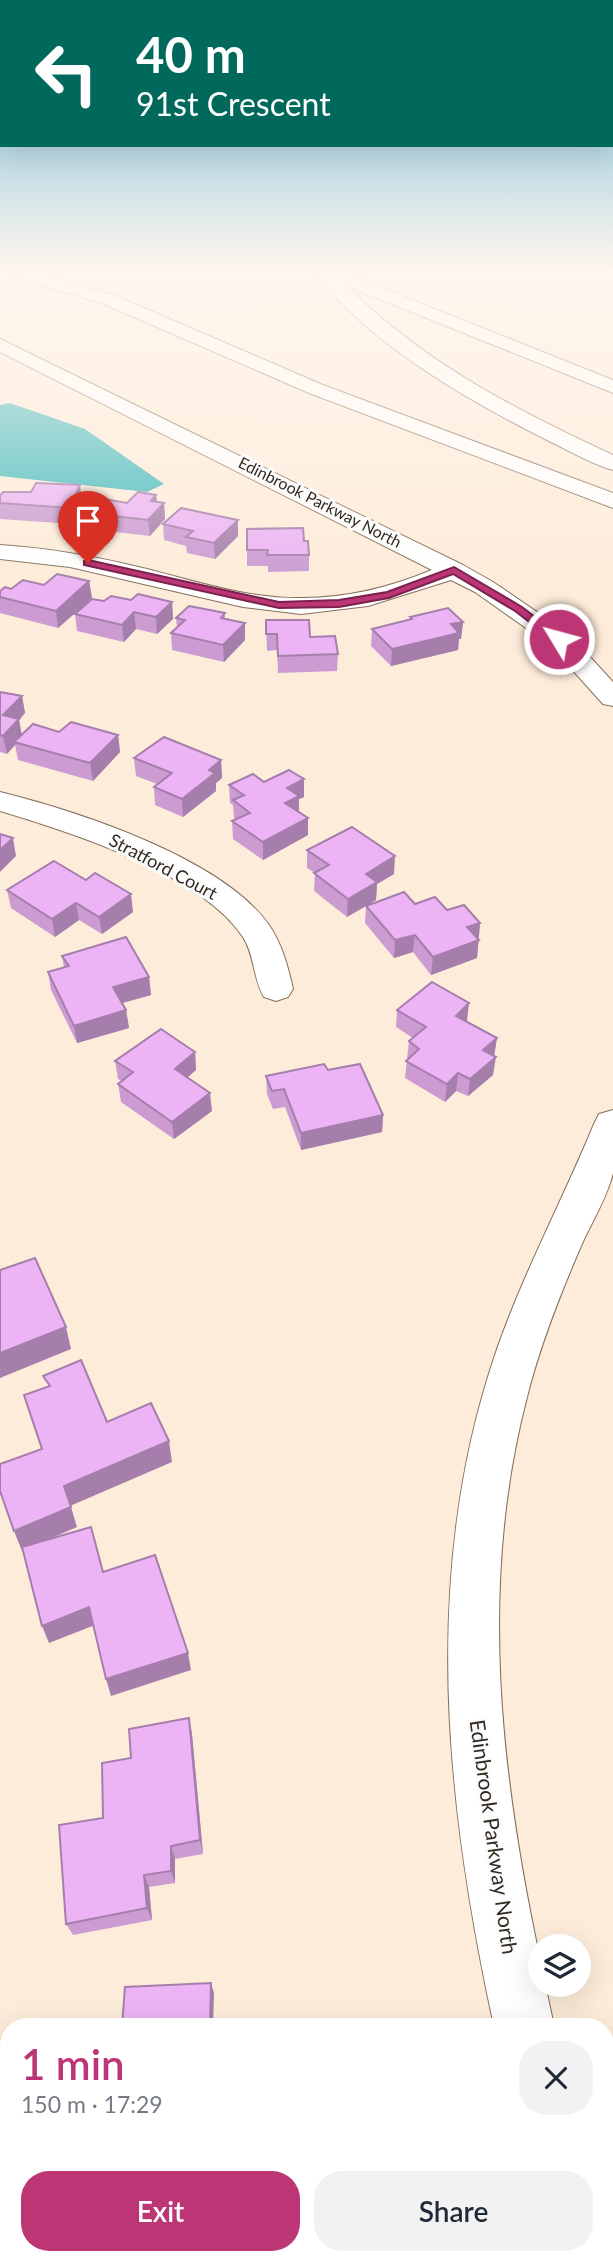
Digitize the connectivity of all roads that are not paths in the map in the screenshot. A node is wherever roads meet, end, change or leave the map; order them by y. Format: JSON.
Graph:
{"nodes":[{"id":1,"x":66,"y":378,"type":"edge"},
{"id":2,"x":289,"y":378,"type":"edge"},
{"id":3,"x":450,"y":378,"type":"edge"},
{"id":4,"x":590,"y":378,"type":"edge"},
{"id":5,"x":613,"y":387,"type":"edge"},
{"id":6,"x":613,"y":463,"type":"edge"},
{"id":7,"x":613,"y":501,"type":"edge"},
{"id":8,"x":0,"y":552,"type":"edge"},
{"id":9,"x":454,"y":570,"type":"junction"},
{"id":10,"x":613,"y":698,"type":"edge"},
{"id":11,"x":0,"y":801,"type":"edge"},
{"id":12,"x":276,"y":989,"type":"dead end"},
{"id":13,"x":613,"y":1124,"type":"edge"},
{"id":14,"x":522,"y":2018,"type":"edge"}],
"edges":[{"from":1,"to":9,"type":"main road","name":"Edinbrook Parkway North"},
{"from":2,"to":7,"type":"main road"},
{"from":3,"to":6,"type":"main road"},
{"from":4,"to":5,"type":"main road"},
{"from":8,"to":9,"type":"main road"},
{"from":9,"to":10,"type":"main road","name":"Edinbrook Parkway North"},
{"from":11,"to":12,"type":"main road","name":"Stratford Court"},
{"from":13,"to":14,"type":"main road","name":"Edinbrook Parkway North"}]}
